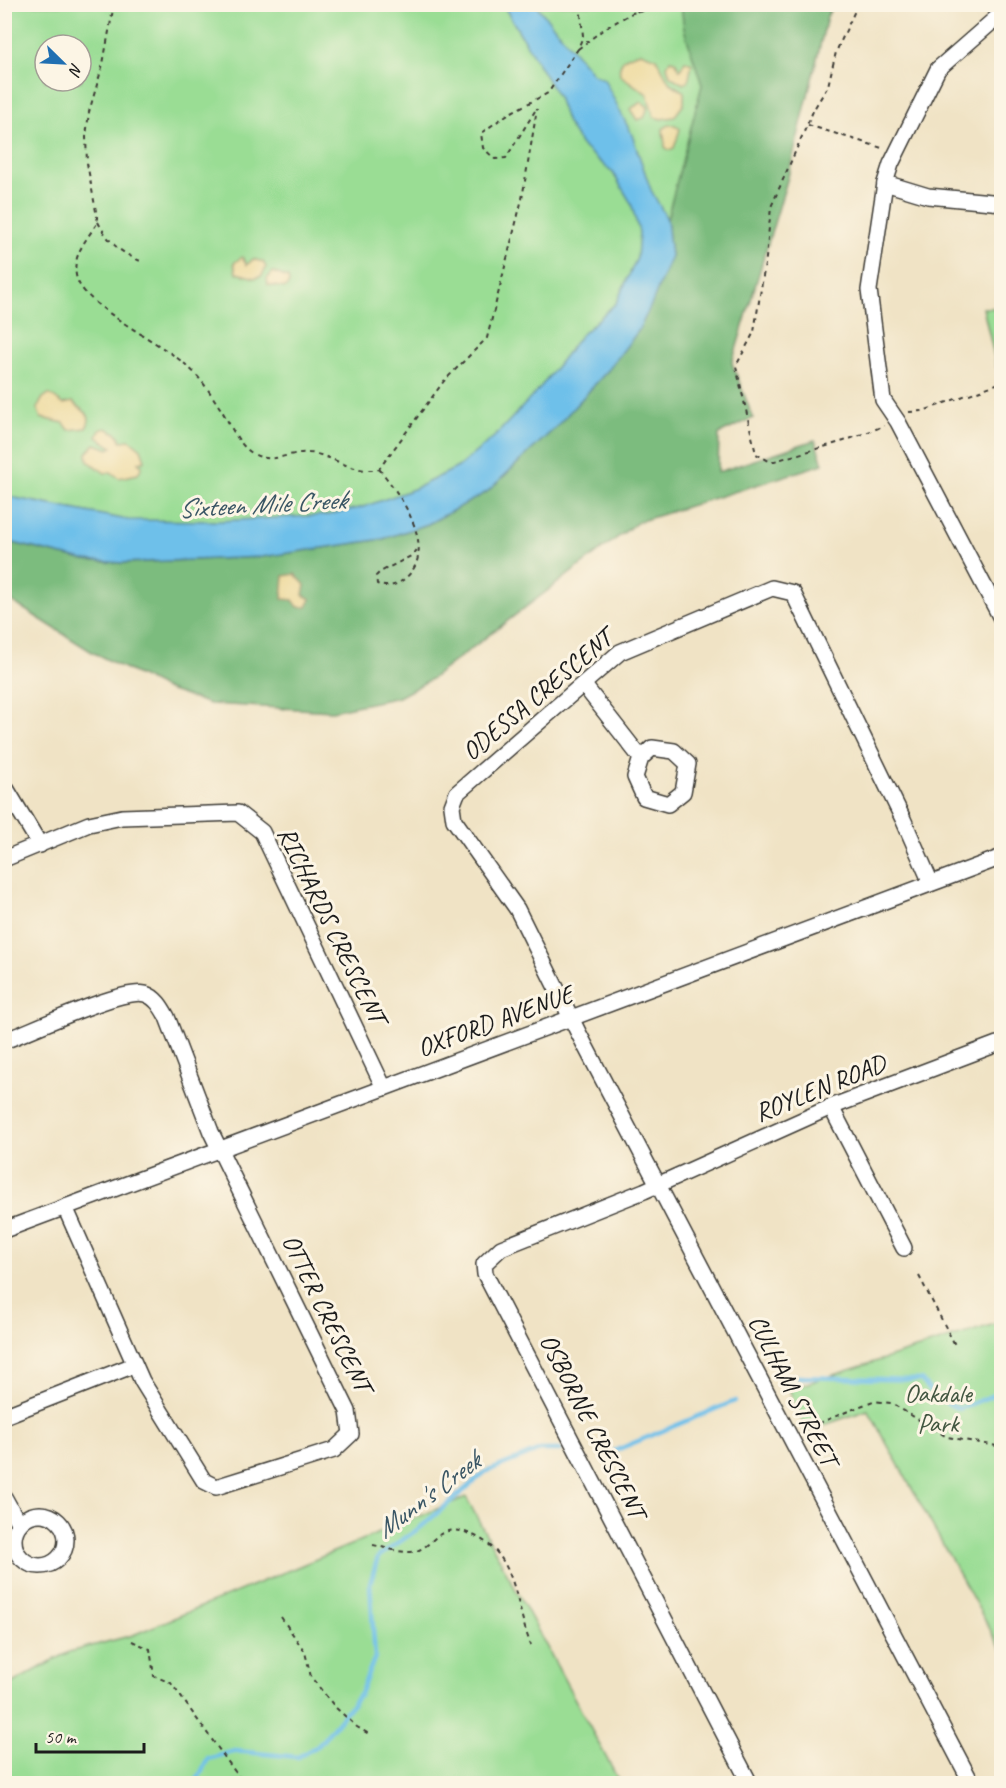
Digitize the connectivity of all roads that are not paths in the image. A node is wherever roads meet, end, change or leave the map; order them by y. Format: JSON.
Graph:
{"nodes":[{"id":1,"x":1002,"y":13,"type":"edge"},
{"id":2,"x":885,"y":183,"type":"junction"},
{"id":3,"x":1002,"y":203,"type":"edge"},
{"id":4,"x":1002,"y":620,"type":"edge"},
{"id":5,"x":583,"y":684,"type":"junction"},
{"id":6,"x":641,"y":758,"type":"dead end"},
{"id":7,"x":4,"y":785,"type":"edge"},
{"id":8,"x":40,"y":845,"type":"junction"},
{"id":9,"x":1002,"y":857,"type":"edge"},
{"id":10,"x":4,"y":859,"type":"edge"},
{"id":11,"x":931,"y":883,"type":"junction"},
{"id":12,"x":572,"y":1018,"type":"junction"},
{"id":13,"x":4,"y":1041,"type":"edge"},
{"id":14,"x":1002,"y":1046,"type":"edge"},
{"id":15,"x":384,"y":1088,"type":"junction"},
{"id":16,"x":831,"y":1107,"type":"junction"},
{"id":17,"x":220,"y":1149,"type":"junction"},
{"id":18,"x":660,"y":1184,"type":"junction"},
{"id":19,"x":65,"y":1207,"type":"junction"},
{"id":20,"x":4,"y":1230,"type":"edge"},
{"id":21,"x":904,"y":1248,"type":"dead end"},
{"id":22,"x":134,"y":1365,"type":"junction"},
{"id":23,"x":4,"y":1416,"type":"edge"},
{"id":24,"x":4,"y":1497,"type":"edge"},
{"id":25,"x":19,"y":1524,"type":"dead end"},
{"id":26,"x":750,"y":1784,"type":"edge"},
{"id":27,"x":972,"y":1784,"type":"edge"}],
"edges":[{"from":1,"to":2,"type":"street"},
{"from":2,"to":3,"type":"street"},
{"from":2,"to":4,"type":"street"},
{"from":5,"to":6,"type":"street"},
{"from":5,"to":11,"type":"street","name":"ODESSA CRESCENT"},
{"from":5,"to":12,"type":"street","name":"ODESSA CRESCENT"},
{"from":7,"to":8,"type":"street"},
{"from":8,"to":10,"type":"street","name":"RICHARDS CRESCENT"},
{"from":8,"to":15,"type":"street","name":"RICHARDS CRESCENT"},
{"from":9,"to":11,"type":"street","name":"OXFORD AVENUE"},
{"from":11,"to":12,"type":"street","name":"OXFORD AVENUE"},
{"from":12,"to":15,"type":"street","name":"OXFORD AVENUE"},
{"from":12,"to":18,"type":"street","name":"CULHAM STREET"},
{"from":13,"to":17,"type":"street"},
{"from":14,"to":16,"type":"street","name":"ROYLEN ROAD"},
{"from":15,"to":17,"type":"street","name":"OXFORD AVENUE"},
{"from":16,"to":18,"type":"street","name":"ROYLEN ROAD"},
{"from":16,"to":21,"type":"street"},
{"from":17,"to":19,"type":"street","name":"OXFORD AVENUE"},
{"from":17,"to":22,"type":"street","name":"OTTER CRESCENT"},
{"from":18,"to":26,"type":"street","name":"OSBORNE CRESCENT"},
{"from":18,"to":27,"type":"street","name":"CULHAM STREET"},
{"from":19,"to":20,"type":"street","name":"OXFORD AVENUE"},
{"from":19,"to":22,"type":"street","name":"OTTER CRESCENT"},
{"from":22,"to":23,"type":"street"},
{"from":24,"to":25,"type":"street"}]}
